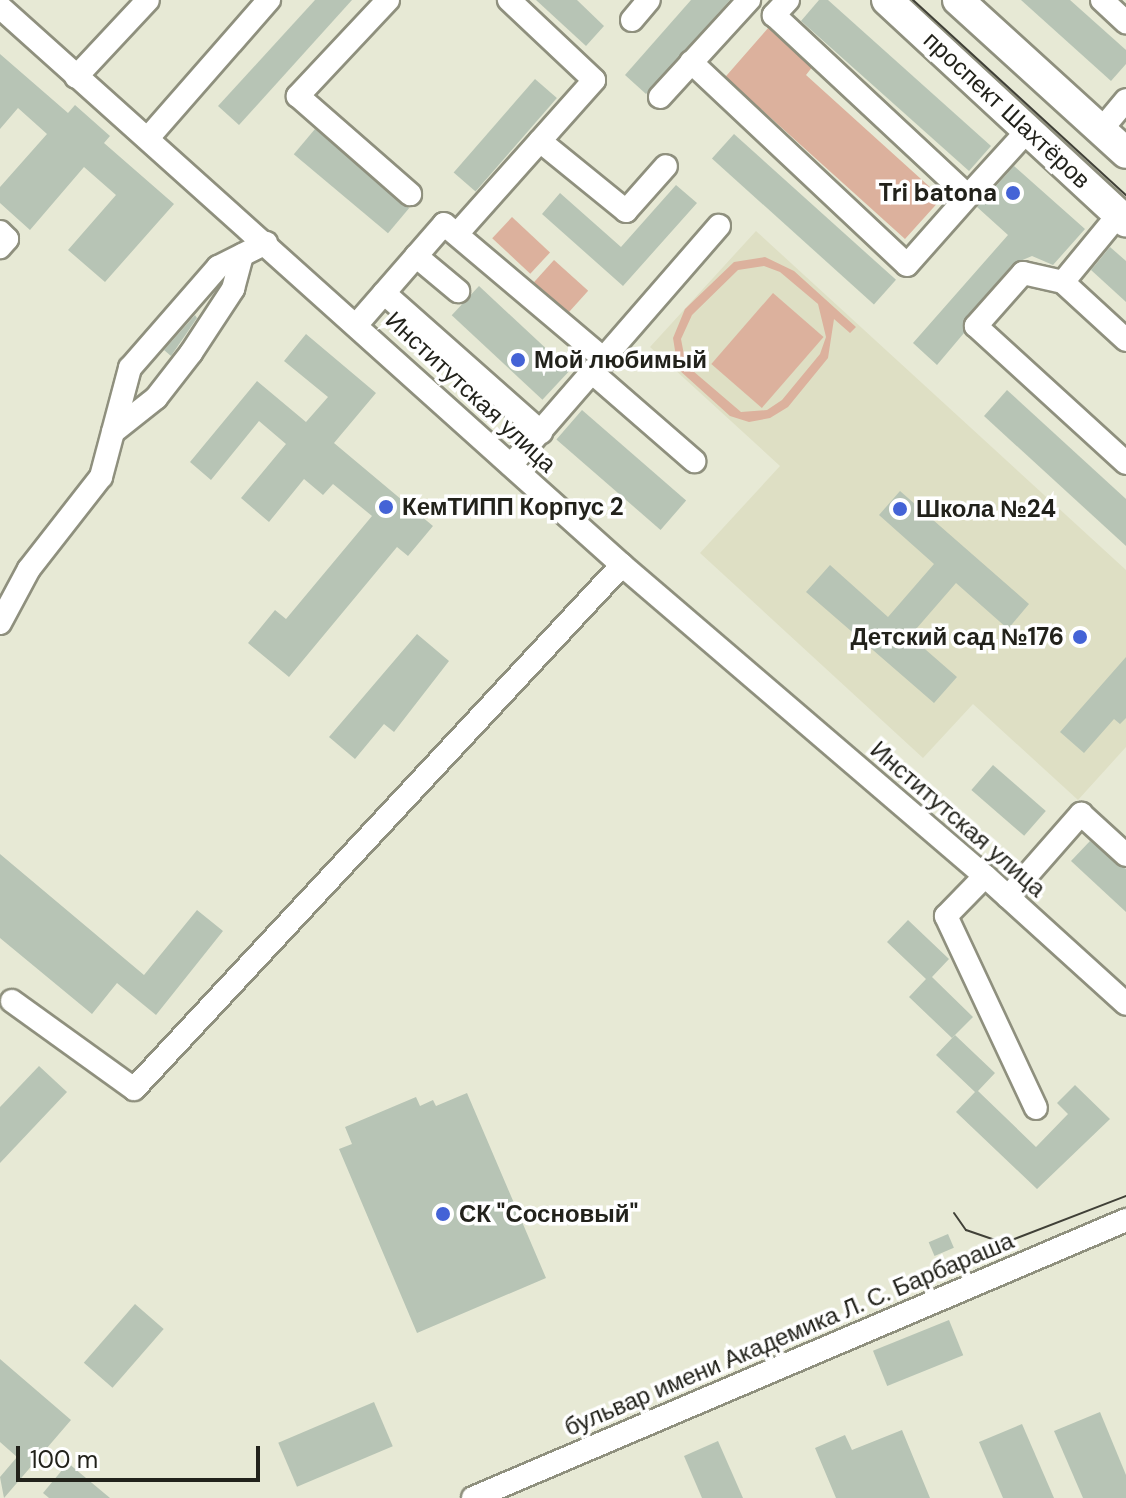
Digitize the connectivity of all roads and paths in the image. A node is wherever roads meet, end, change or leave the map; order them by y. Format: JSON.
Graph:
{"nodes":[{"id":1,"x":148,"y":0,"type":"edge"},
{"id":2,"x":269,"y":0,"type":"edge"},
{"id":3,"x":388,"y":0,"type":"edge"},
{"id":4,"x":509,"y":0,"type":"edge"},
{"id":5,"x":649,"y":0,"type":"edge"},
{"id":6,"x":751,"y":0,"type":"edge"},
{"id":7,"x":887,"y":0,"type":"edge"},
{"id":8,"x":958,"y":0,"type":"edge"},
{"id":9,"x":1102,"y":0,"type":"edge"},
{"id":10,"x":0,"y":7,"type":"edge"},
{"id":11,"x":781,"y":8,"type":"edge"},
{"id":12,"x":632,"y":20,"type":"dead end"},
{"id":13,"x":1126,"y":22,"type":"edge"},
{"id":14,"x":691,"y":62,"type":"junction"},
{"id":15,"x":76,"y":77,"type":"junction"},
{"id":16,"x":660,"y":97,"type":"dead end"},
{"id":17,"x":1126,"y":100,"type":"edge"},
{"id":18,"x":1028,"y":130,"type":"junction"},
{"id":19,"x":1101,"y":130,"type":"junction"},
{"id":20,"x":148,"y":138,"type":"junction"},
{"id":21,"x":540,"y":141,"type":"junction"},
{"id":22,"x":1126,"y":153,"type":"edge"},
{"id":23,"x":666,"y":166,"type":"dead end"},
{"id":24,"x":410,"y":194,"type":"dead end"},
{"id":25,"x":968,"y":196,"type":"junction"},
{"id":26,"x":1122,"y":217,"type":"edge"},
{"id":27,"x":445,"y":225,"type":"junction"},
{"id":28,"x":719,"y":226,"type":"dead end"},
{"id":29,"x":0,"y":232,"type":"edge"},
{"id":30,"x":266,"y":243,"type":"junction"},
{"id":31,"x":0,"y":247,"type":"edge"},
{"id":32,"x":242,"y":255,"type":"junction"},
{"id":33,"x":416,"y":256,"type":"junction"},
{"id":34,"x":1063,"y":282,"type":"junction"},
{"id":35,"x":458,"y":291,"type":"dead end"},
{"id":36,"x":384,"y":293,"type":"junction"},
{"id":37,"x":358,"y":323,"type":"junction"},
{"id":38,"x":1126,"y":340,"type":"edge"},
{"id":39,"x":600,"y":367,"type":"junction"},
{"id":40,"x":113,"y":432,"type":"junction"},
{"id":41,"x":541,"y":432,"type":"junction"},
{"id":42,"x":694,"y":461,"type":"dead end"},
{"id":43,"x":1126,"y":463,"type":"edge"},
{"id":44,"x":511,"y":465,"type":"junction"},
{"id":45,"x":622,"y":565,"type":"junction"},
{"id":46,"x":0,"y":623,"type":"edge"},
{"id":47,"x":1126,"y":855,"type":"edge"},
{"id":48,"x":985,"y":876,"type":"junction"},
{"id":49,"x":1008,"y":897,"type":"junction"},
{"id":50,"x":12,"y":1001,"type":"dead end"},
{"id":51,"x":1126,"y":1004,"type":"edge"},
{"id":52,"x":1036,"y":1108,"type":"dead end"},
{"id":53,"x":1126,"y":1220,"type":"edge"},
{"id":54,"x":473,"y":1498,"type":"edge"}],
"edges":[{"from":1,"to":15,"type":"street"},
{"from":2,"to":20,"type":"street"},
{"from":3,"to":24,"type":"street"},
{"from":4,"to":21,"type":"street"},
{"from":5,"to":12,"type":"street"},
{"from":6,"to":11,"type":"street"},
{"from":6,"to":14,"type":"street"},
{"from":7,"to":18,"type":"main road","name":"проспект Шахтёров"},
{"from":8,"to":19,"type":"main road","name":"проспект Шахтёров"},
{"from":9,"to":13,"type":"street"},
{"from":10,"to":15,"type":"street","name":"Институтская улица"},
{"from":11,"to":25,"type":"street"},
{"from":14,"to":16,"type":"street"},
{"from":14,"to":25,"type":"street"},
{"from":15,"to":20,"type":"street","name":"Институтская улица"},
{"from":17,"to":19,"type":"street"},
{"from":18,"to":25,"type":"street"},
{"from":18,"to":26,"type":"main road","name":"проспект Шахтёров"},
{"from":19,"to":22,"type":"main road","name":"проспект Шахтёров"},
{"from":20,"to":30,"type":"street","name":"Институтская улица"},
{"from":21,"to":23,"type":"street"},
{"from":21,"to":27,"type":"street"},
{"from":26,"to":34,"type":"street"},
{"from":27,"to":33,"type":"street"},
{"from":27,"to":39,"type":"street"},
{"from":28,"to":39,"type":"street"},
{"from":29,"to":31,"type":"street"},
{"from":30,"to":32,"type":"street"},
{"from":30,"to":37,"type":"street","name":"Институтская улица"},
{"from":32,"to":40,"type":"street"},
{"from":32,"to":40,"type":"street"},
{"from":33,"to":35,"type":"street"},
{"from":33,"to":36,"type":"street"},
{"from":34,"to":38,"type":"street"},
{"from":34,"to":43,"type":"street"},
{"from":36,"to":37,"type":"street"},
{"from":36,"to":41,"type":"street"},
{"from":37,"to":44,"type":"street","name":"Институтская улица"},
{"from":39,"to":41,"type":"street"},
{"from":39,"to":42,"type":"street"},
{"from":40,"to":46,"type":"street"},
{"from":41,"to":44,"type":"street"},
{"from":44,"to":45,"type":"street","name":"Институтская улица"},
{"from":45,"to":48,"type":"street","name":"Институтская улица"},
{"from":45,"to":50,"type":"street"},
{"from":47,"to":49,"type":"street"},
{"from":48,"to":49,"type":"street","name":"Институтская улица"},
{"from":48,"to":52,"type":"street"},
{"from":49,"to":51,"type":"street","name":"Институтская улица"},
{"from":53,"to":54,"type":"street","name":"бульвар имени Академика Л. С. Барбараша"}]}
